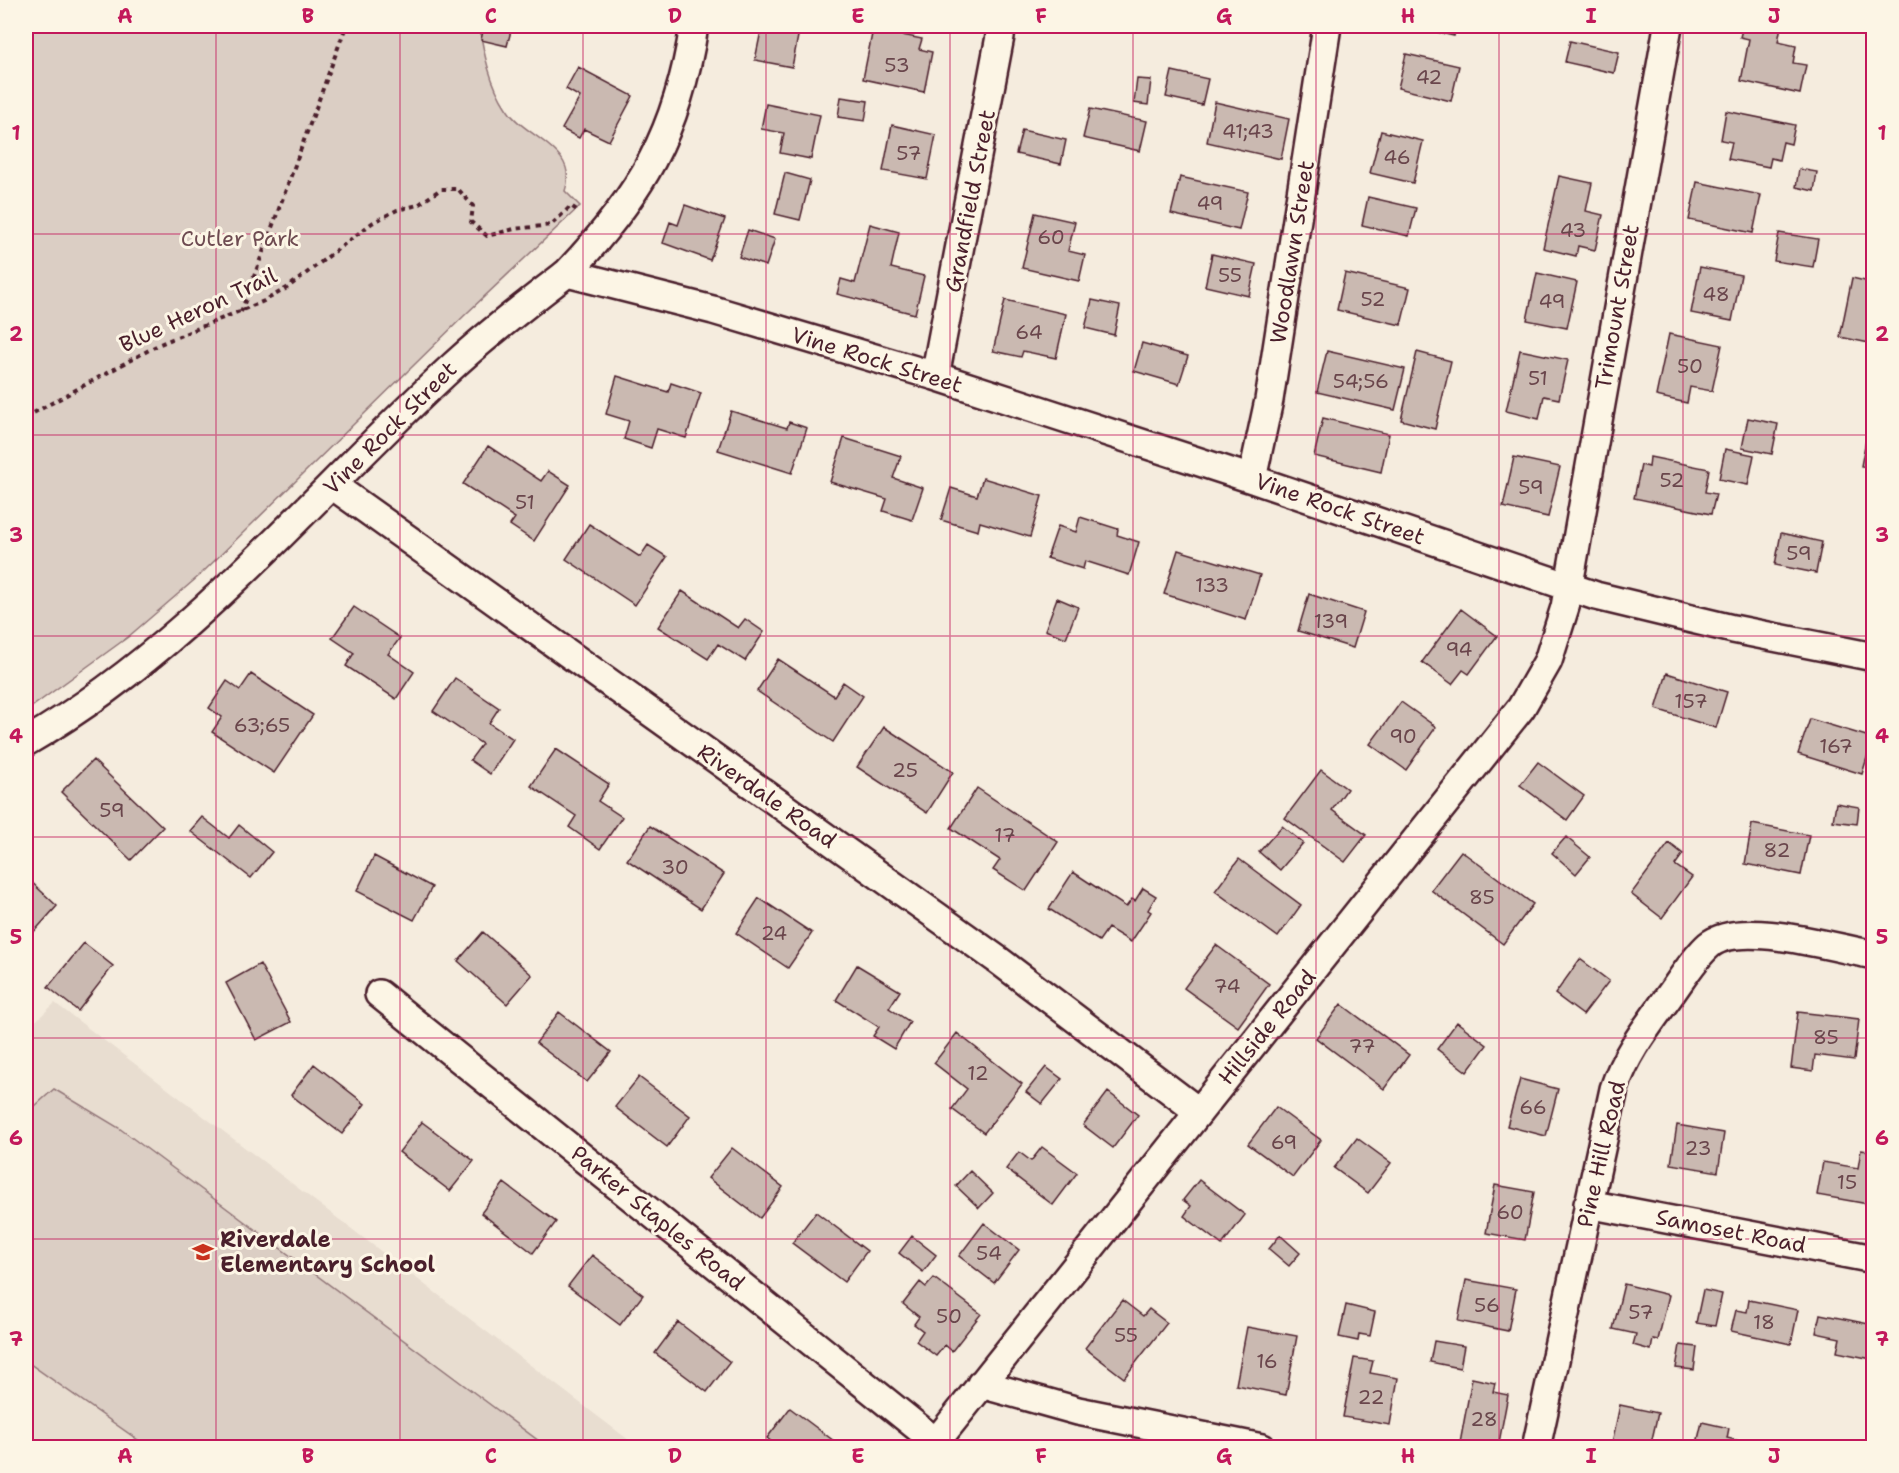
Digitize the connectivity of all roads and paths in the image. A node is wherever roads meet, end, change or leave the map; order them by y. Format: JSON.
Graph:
{"nodes":[{"id":1,"x":346,"y":26,"type":"edge"},
{"id":2,"x":694,"y":26,"type":"edge"},
{"id":3,"x":1002,"y":26,"type":"edge"},
{"id":4,"x":1327,"y":26,"type":"edge"},
{"id":5,"x":1668,"y":26,"type":"edge"},
{"id":6,"x":578,"y":211,"type":"dead end"},
{"id":7,"x":567,"y":273,"type":"junction"},
{"id":8,"x":241,"y":313,"type":"junction"},
{"id":9,"x":935,"y":376,"type":"junction"},
{"id":10,"x":26,"y":417,"type":"edge"},
{"id":11,"x":1252,"y":479,"type":"junction"},
{"id":12,"x":332,"y":486,"type":"junction"},
{"id":13,"x":1569,"y":588,"type":"junction"},
{"id":14,"x":1874,"y":657,"type":"edge"},
{"id":15,"x":26,"y":742,"type":"edge"},
{"id":16,"x":1874,"y":955,"type":"edge"},
{"id":17,"x":379,"y":994,"type":"dead end"},
{"id":18,"x":1199,"y":1112,"type":"junction"},
{"id":19,"x":1588,"y":1204,"type":"junction"},
{"id":20,"x":1874,"y":1259,"type":"edge"},
{"id":21,"x":981,"y":1384,"type":"junction"},
{"id":22,"x":1178,"y":1439,"type":"edge"},
{"id":23,"x":933,"y":1444,"type":"edge"},
{"id":24,"x":1262,"y":1448,"type":"edge"},
{"id":25,"x":1536,"y":1448,"type":"edge"}],
"edges":[{"from":1,"to":8,"type":"path"},
{"from":2,"to":7,"type":"street"},
{"from":3,"to":9,"type":"street","name":"Grandfield Street"},
{"from":4,"to":11,"type":"street","name":"Woodlawn Street"},
{"from":5,"to":13,"type":"street","name":"Trimount Street"},
{"from":6,"to":8,"type":"path","name":"Blue Heron Trail"},
{"from":7,"to":9,"type":"street","name":"Vine Rock Street"},
{"from":7,"to":12,"type":"street","name":"Vine Rock Street"},
{"from":8,"to":10,"type":"path","name":"Blue Heron Trail"},
{"from":9,"to":11,"type":"street","name":"Vine Rock Street"},
{"from":11,"to":13,"type":"street","name":"Vine Rock Street"},
{"from":12,"to":15,"type":"street","name":"Vine Rock Street"},
{"from":12,"to":18,"type":"street","name":"Riverdale Road"},
{"from":13,"to":14,"type":"street","name":"Vine Rock Street"},
{"from":13,"to":18,"type":"street","name":"Hillside Road"},
{"from":16,"to":19,"type":"street","name":"Pine Hill Road"},
{"from":17,"to":23,"type":"street","name":"Parker Staples Road"},
{"from":18,"to":21,"type":"street","name":"Hillside Road"},
{"from":19,"to":20,"type":"street","name":"Samoset Road"},
{"from":19,"to":25,"type":"street","name":"Pine Hill Road"},
{"from":21,"to":22,"type":"street"},
{"from":21,"to":23,"type":"street","name":"Hillside Road"},
{"from":22,"to":24,"type":"street"}]}
